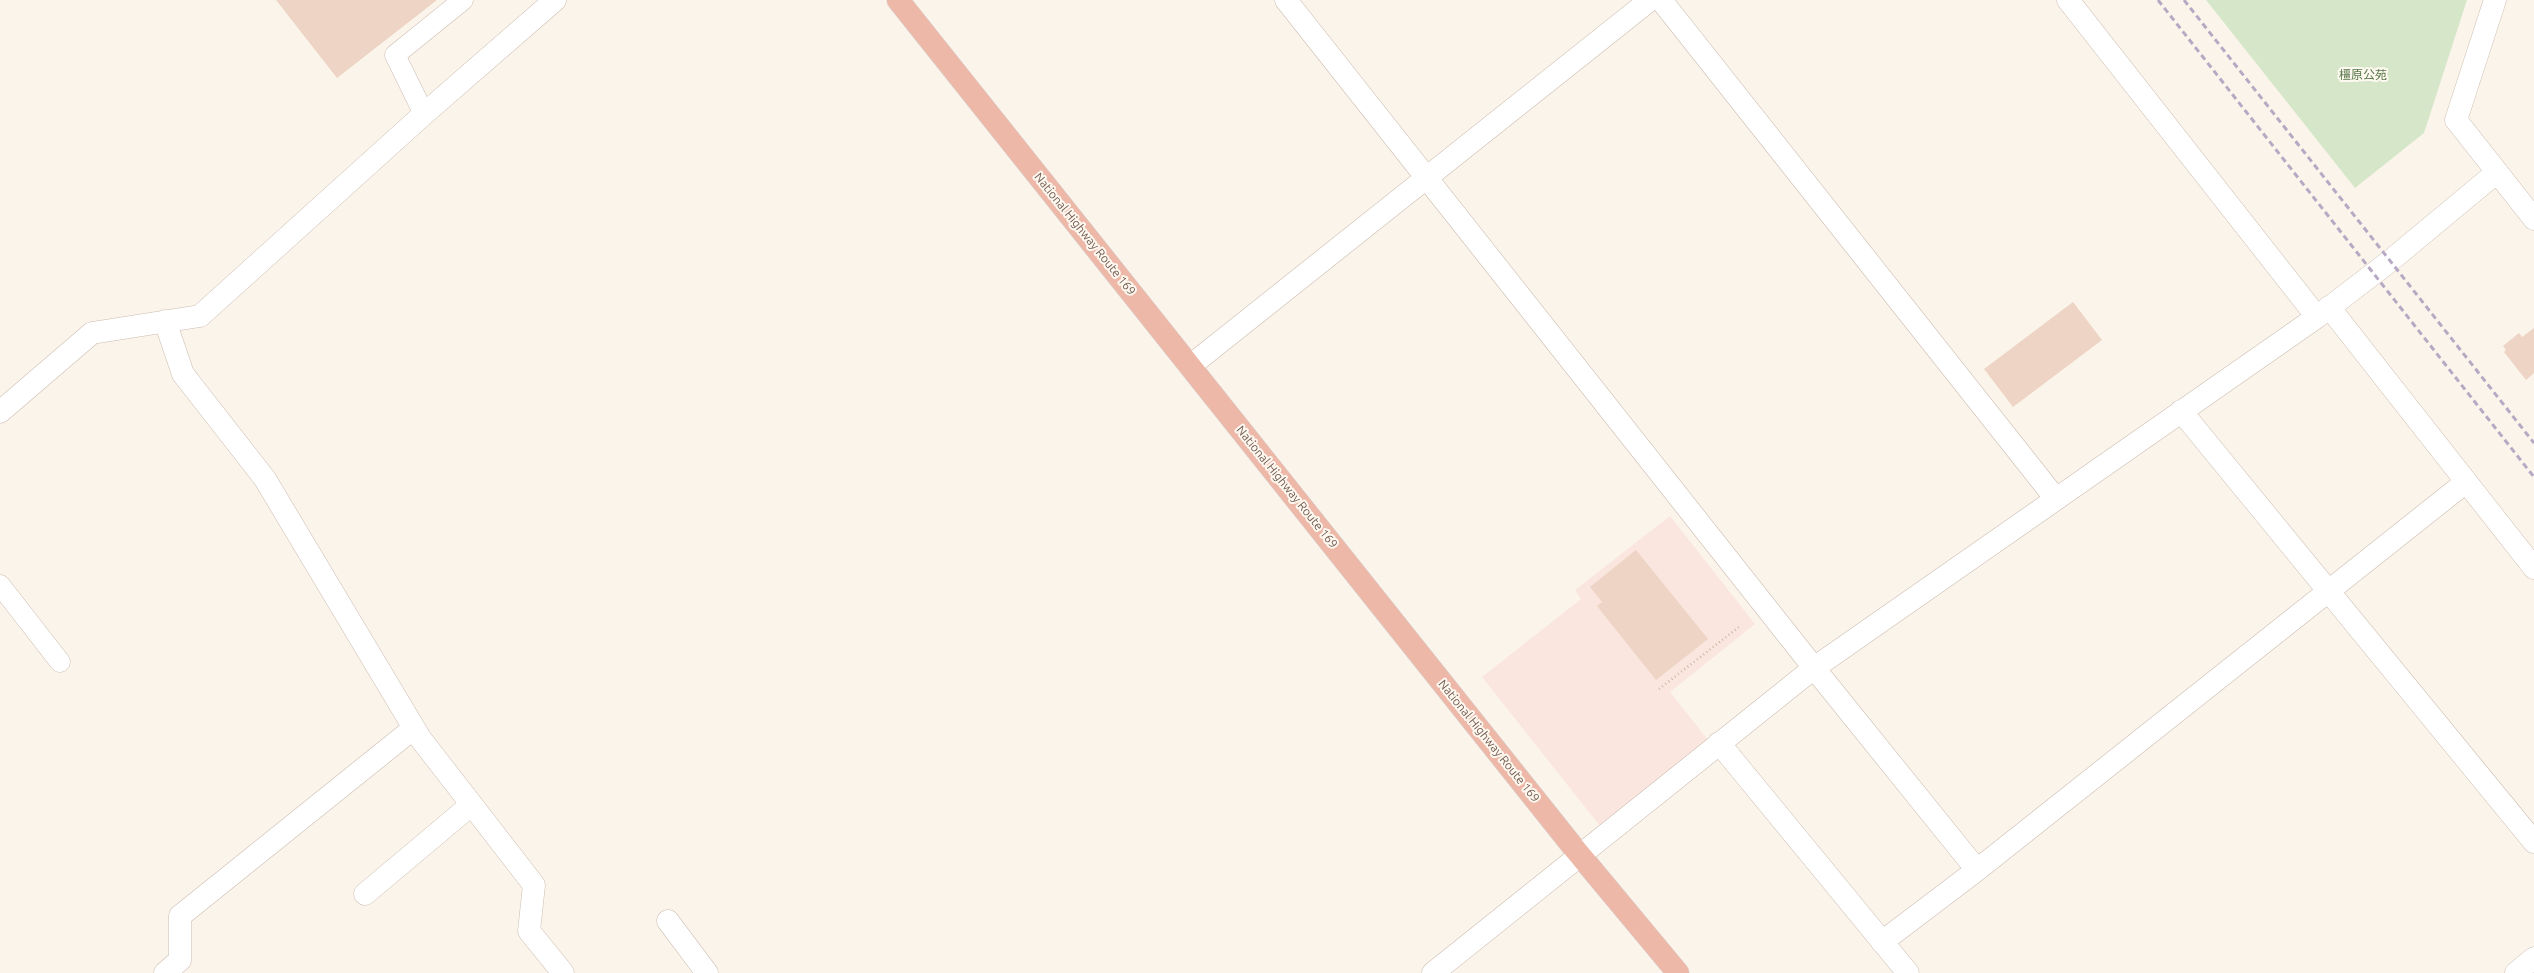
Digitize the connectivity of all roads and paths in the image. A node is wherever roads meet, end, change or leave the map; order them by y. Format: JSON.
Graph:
{"nodes":[{"id":1,"x":463,"y":0,"type":"edge"},
{"id":2,"x":555,"y":0,"type":"edge"},
{"id":3,"x":898,"y":0,"type":"edge"},
{"id":4,"x":1286,"y":0,"type":"edge"},
{"id":5,"x":1650,"y":0,"type":"edge"},
{"id":6,"x":1661,"y":0,"type":"edge"},
{"id":7,"x":2068,"y":0,"type":"edge"},
{"id":8,"x":2495,"y":0,"type":"edge"},
{"id":9,"x":424,"y":114,"type":"junction"},
{"id":10,"x":2496,"y":173,"type":"junction"},
{"id":11,"x":1427,"y":178,"type":"junction"},
{"id":12,"x":2534,"y":219,"type":"edge"},
{"id":13,"x":2323,"y":312,"type":"junction"},
{"id":14,"x":165,"y":321,"type":"junction"},
{"id":15,"x":1190,"y":366,"type":"junction"},
{"id":16,"x":2181,"y":411,"type":"junction"},
{"id":17,"x":0,"y":412,"type":"edge"},
{"id":18,"x":2466,"y":482,"type":"junction"},
{"id":19,"x":2056,"y":499,"type":"junction"},
{"id":20,"x":2534,"y":568,"type":"edge"},
{"id":21,"x":0,"y":585,"type":"edge"},
{"id":22,"x":2328,"y":591,"type":"junction"},
{"id":23,"x":1717,"y":644,"type":"dead end"},
{"id":24,"x":60,"y":662,"type":"dead end"},
{"id":25,"x":1814,"y":668,"type":"junction"},
{"id":26,"x":1659,"y":689,"type":"dead end"},
{"id":27,"x":414,"y":728,"type":"junction"},
{"id":28,"x":1719,"y":743,"type":"junction"},
{"id":29,"x":471,"y":805,"type":"junction"},
{"id":30,"x":2534,"y":842,"type":"edge"},
{"id":31,"x":1580,"y":854,"type":"junction"},
{"id":32,"x":1977,"y":870,"type":"junction"},
{"id":33,"x":365,"y":894,"type":"dead end"},
{"id":34,"x":668,"y":921,"type":"dead end"},
{"id":35,"x":1882,"y":942,"type":"junction"},
{"id":36,"x":2534,"y":958,"type":"edge"},
{"id":37,"x":165,"y":973,"type":"edge"},
{"id":38,"x":563,"y":973,"type":"edge"},
{"id":39,"x":707,"y":973,"type":"edge"},
{"id":40,"x":1433,"y":973,"type":"edge"},
{"id":41,"x":1678,"y":973,"type":"edge"},
{"id":42,"x":1908,"y":973,"type":"edge"},
{"id":43,"x":2516,"y":973,"type":"edge"}],
"edges":[{"from":1,"to":9,"type":"lane"},
{"from":2,"to":9,"type":"street"},
{"from":3,"to":15,"type":"highway","name":"National Highway Route 169"},
{"from":4,"to":11,"type":"street"},
{"from":5,"to":11,"type":"street"},
{"from":6,"to":19,"type":"street"},
{"from":7,"to":13,"type":"street"},
{"from":8,"to":10,"type":"street"},
{"from":9,"to":14,"type":"street"},
{"from":10,"to":12,"type":"street"},
{"from":10,"to":13,"type":"street"},
{"from":11,"to":15,"type":"street"},
{"from":11,"to":25,"type":"street"},
{"from":13,"to":16,"type":"street"},
{"from":13,"to":18,"type":"street"},
{"from":14,"to":17,"type":"street"},
{"from":14,"to":27,"type":"street"},
{"from":15,"to":31,"type":"highway","name":"National Highway Route 169"},
{"from":16,"to":19,"type":"street"},
{"from":16,"to":22,"type":"street"},
{"from":18,"to":20,"type":"street"},
{"from":18,"to":22,"type":"street"},
{"from":19,"to":25,"type":"street"},
{"from":21,"to":24,"type":"lane"},
{"from":22,"to":30,"type":"street"},
{"from":22,"to":32,"type":"street"},
{"from":23,"to":26,"type":"path"},
{"from":25,"to":28,"type":"street"},
{"from":25,"to":32,"type":"street"},
{"from":27,"to":29,"type":"street"},
{"from":27,"to":37,"type":"street"},
{"from":28,"to":31,"type":"street"},
{"from":28,"to":35,"type":"street"},
{"from":29,"to":33,"type":"street"},
{"from":29,"to":38,"type":"street"},
{"from":31,"to":40,"type":"street"},
{"from":31,"to":41,"type":"highway","name":"National Highway Route 169"},
{"from":32,"to":35,"type":"street"},
{"from":34,"to":39,"type":"street"},
{"from":35,"to":42,"type":"street"},
{"from":36,"to":43,"type":"street"}]}
